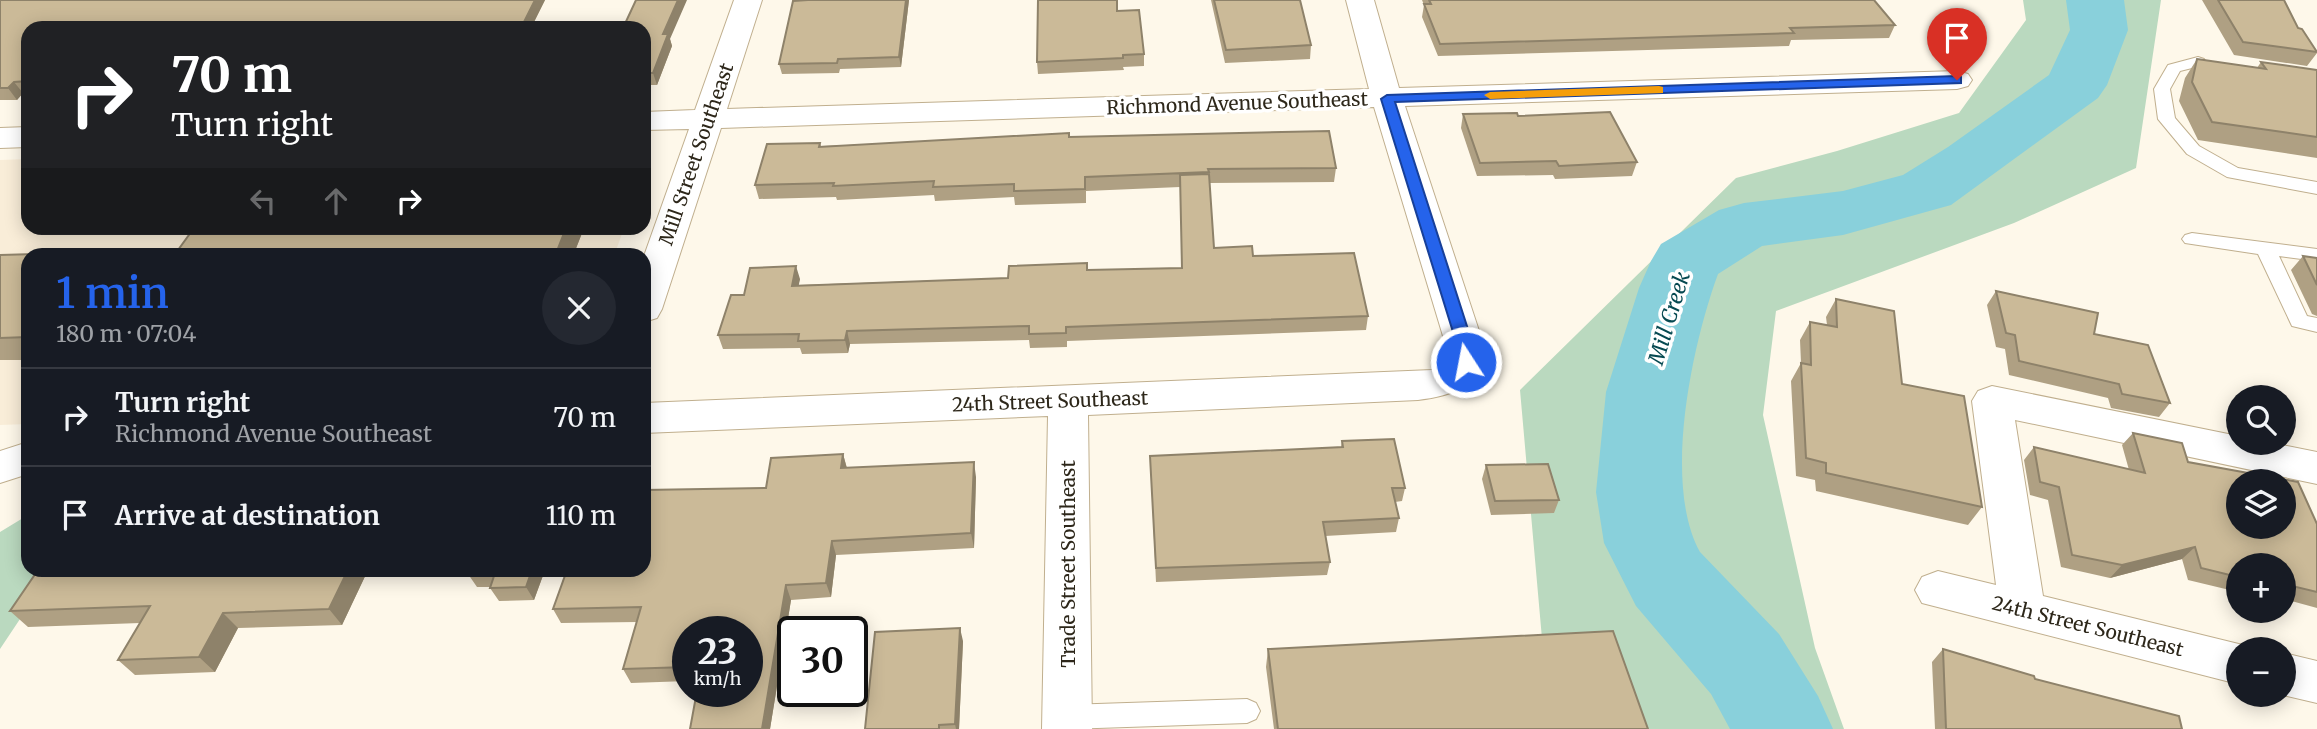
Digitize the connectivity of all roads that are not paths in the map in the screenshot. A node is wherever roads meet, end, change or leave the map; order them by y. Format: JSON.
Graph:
{"nodes":[{"id":1,"x":748,"y":0,"type":"edge"},
{"id":2,"x":1360,"y":0,"type":"edge"},
{"id":3,"x":2211,"y":64,"type":"edge"},
{"id":4,"x":1957,"y":80,"type":"dead end"},
{"id":5,"x":1387,"y":99,"type":"junction"},
{"id":6,"x":708,"y":119,"type":"junction"},
{"id":7,"x":651,"y":121,"type":"edge"},
{"id":8,"x":21,"y":137,"type":"edge"},
{"id":9,"x":0,"y":138,"type":"edge"},
{"id":10,"x":2317,"y":188,"type":"edge"},
{"id":11,"x":2192,"y":239,"type":"dead end"},
{"id":12,"x":2265,"y":247,"type":"junction"},
{"id":13,"x":2317,"y":255,"type":"edge"},
{"id":14,"x":651,"y":288,"type":"edge"},
{"id":15,"x":2317,"y":325,"type":"edge"},
{"id":16,"x":1068,"y":400,"type":"junction"},
{"id":17,"x":651,"y":418,"type":"edge"},
{"id":18,"x":21,"y":460,"type":"edge"},
{"id":19,"x":0,"y":467,"type":"edge"},
{"id":20,"x":2317,"y":468,"type":"edge"},
{"id":21,"x":1938,"y":590,"type":"dead end"},
{"id":22,"x":2022,"y":610,"type":"junction"},
{"id":23,"x":2226,"y":660,"type":"edge"},
{"id":24,"x":2296,"y":677,"type":"edge"},
{"id":25,"x":2317,"y":682,"type":"edge"},
{"id":26,"x":1247,"y":711,"type":"dead end"},
{"id":27,"x":1067,"y":723,"type":"edge"}],
"edges":[{"from":1,"to":6,"type":"street","name":"Mill Street Southeast"},
{"from":2,"to":5,"type":"street"},
{"from":3,"to":10,"type":"lane"},
{"from":4,"to":5,"type":"street","name":"Richmond Avenue Southeast"},
{"from":5,"to":6,"type":"street","name":"Richmond Avenue Southeast"},
{"from":5,"to":16,"type":"street","name":"24th Street Southeast"},
{"from":6,"to":7,"type":"street","name":"Richmond Avenue Southeast"},
{"from":6,"to":14,"type":"street","name":"Mill Street Southeast"},
{"from":8,"to":9,"type":"street"},
{"from":11,"to":12,"type":"lane"},
{"from":12,"to":13,"type":"lane"},
{"from":12,"to":15,"type":"lane"},
{"from":16,"to":17,"type":"street","name":"24th Street Southeast"},
{"from":16,"to":27,"type":"street","name":"Trade Street Southeast"},
{"from":18,"to":19,"type":"street"},
{"from":20,"to":22,"type":"street"},
{"from":21,"to":22,"type":"street","name":"24th Street Southeast"},
{"from":22,"to":23,"type":"street","name":"24th Street Southeast"},
{"from":24,"to":25,"type":"street"},
{"from":26,"to":27,"type":"lane"}]}
